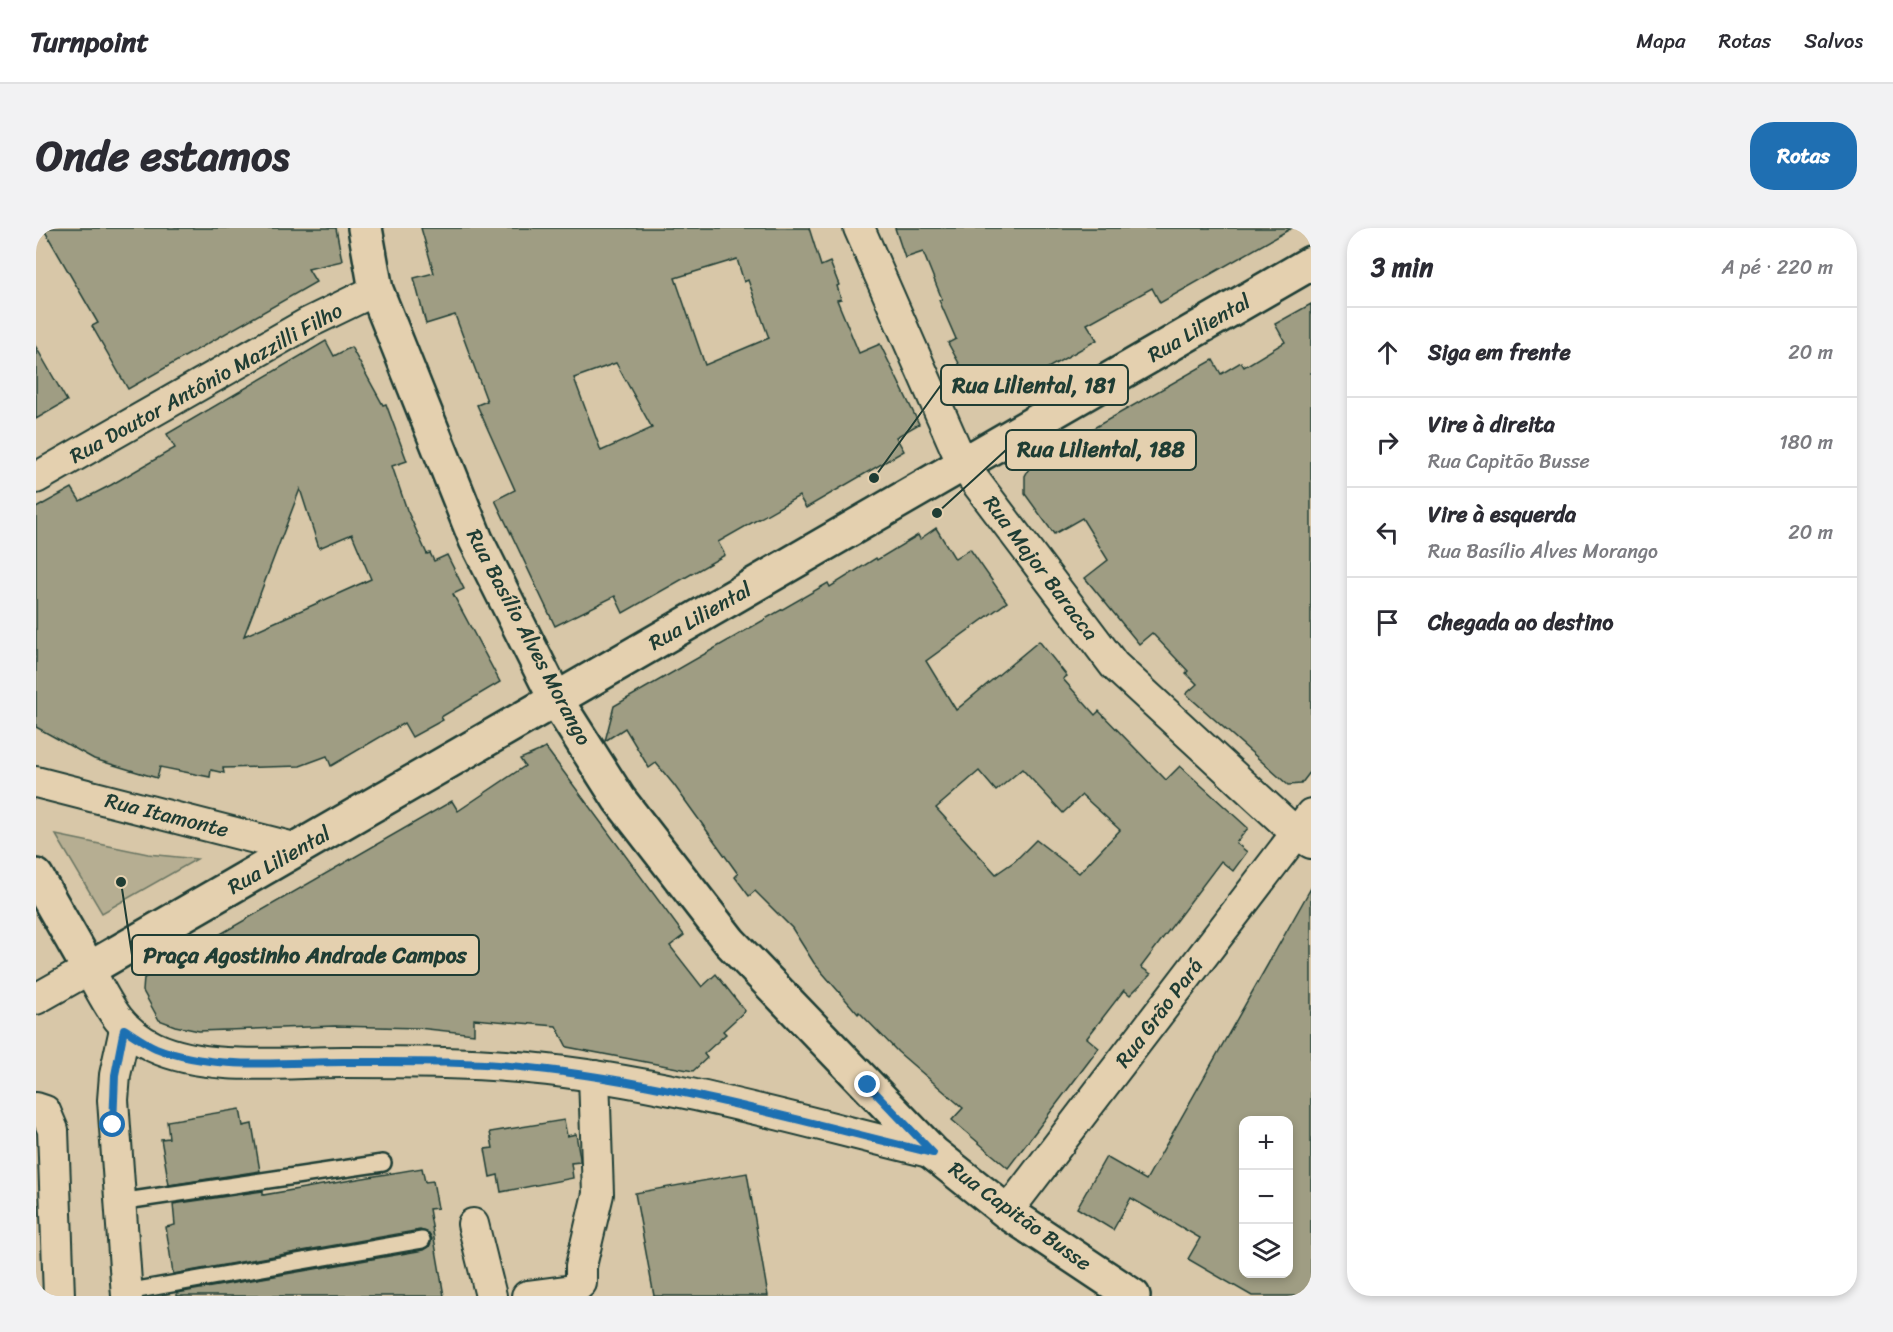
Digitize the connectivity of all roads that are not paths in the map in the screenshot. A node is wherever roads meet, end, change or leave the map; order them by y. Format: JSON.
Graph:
{"nodes":[{"id":1,"x":365,"y":228,"type":"edge"},
{"id":2,"x":859,"y":228,"type":"edge"},
{"id":3,"x":1311,"y":263,"type":"edge"},
{"id":4,"x":376,"y":290,"type":"junction"},
{"id":5,"x":963,"y":465,"type":"junction"},
{"id":6,"x":36,"y":478,"type":"edge"},
{"id":7,"x":556,"y":699,"type":"junction"},
{"id":8,"x":36,"y":782,"type":"edge"},
{"id":9,"x":1306,"y":830,"type":"edge"},
{"id":10,"x":298,"y":849,"type":"junction"},
{"id":11,"x":36,"y":876,"type":"edge"},
{"id":12,"x":89,"y":969,"type":"junction"},
{"id":13,"x":36,"y":999,"type":"edge"},
{"id":14,"x":124,"y":1029,"type":"junction"},
{"id":15,"x":594,"y":1076,"type":"junction"},
{"id":16,"x":36,"y":1108,"type":"edge"},
{"id":17,"x":933,"y":1153,"type":"junction"},
{"id":18,"x":383,"y":1163,"type":"dead end"},
{"id":19,"x":119,"y":1202,"type":"junction"},
{"id":20,"x":1007,"y":1212,"type":"junction"},
{"id":21,"x":46,"y":1216,"type":"edge"},
{"id":22,"x":473,"y":1224,"type":"dead end"},
{"id":23,"x":422,"y":1240,"type":"dead end"},
{"id":24,"x":127,"y":1294,"type":"edge"},
{"id":25,"x":59,"y":1296,"type":"edge"},
{"id":26,"x":491,"y":1296,"type":"edge"},
{"id":27,"x":527,"y":1296,"type":"edge"},
{"id":28,"x":1133,"y":1296,"type":"edge"}],
"edges":[{"from":1,"to":4,"type":"street","name":"Rua Basílio Alves Morango"},
{"from":2,"to":5,"type":"street","name":"Rua Major Baracca"},
{"from":3,"to":5,"type":"street","name":"Rua Liliental"},
{"from":4,"to":6,"type":"street","name":"Rua Doutor Antônio Mazzilli Filho"},
{"from":4,"to":7,"type":"street","name":"Rua Basílio Alves Morango"},
{"from":5,"to":7,"type":"street","name":"Rua Liliental"},
{"from":5,"to":9,"type":"street","name":"Rua Major Baracca"},
{"from":7,"to":10,"type":"street","name":"Rua Liliental"},
{"from":7,"to":17,"type":"street","name":"Rua Basílio Alves Morango"},
{"from":8,"to":10,"type":"street","name":"Rua Itamonte"},
{"from":9,"to":20,"type":"street","name":"Rua Grão Pará"},
{"from":10,"to":12,"type":"street","name":"Rua Liliental"},
{"from":11,"to":12,"type":"street"},
{"from":12,"to":13,"type":"street"},
{"from":12,"to":14,"type":"street","name":"Rua Capitão Busse"},
{"from":14,"to":15,"type":"street","name":"Rua Capitão Busse"},
{"from":14,"to":19,"type":"street"},
{"from":15,"to":17,"type":"street","name":"Rua Capitão Busse"},
{"from":15,"to":27,"type":"street"},
{"from":16,"to":21,"type":"street"},
{"from":17,"to":20,"type":"street","name":"Rua Capitão Busse"},
{"from":18,"to":19,"type":"lane"},
{"from":19,"to":24,"type":"street"},
{"from":20,"to":28,"type":"street","name":"Rua Capitão Busse"},
{"from":21,"to":25,"type":"street"},
{"from":22,"to":26,"type":"street"},
{"from":23,"to":24,"type":"lane"}]}
